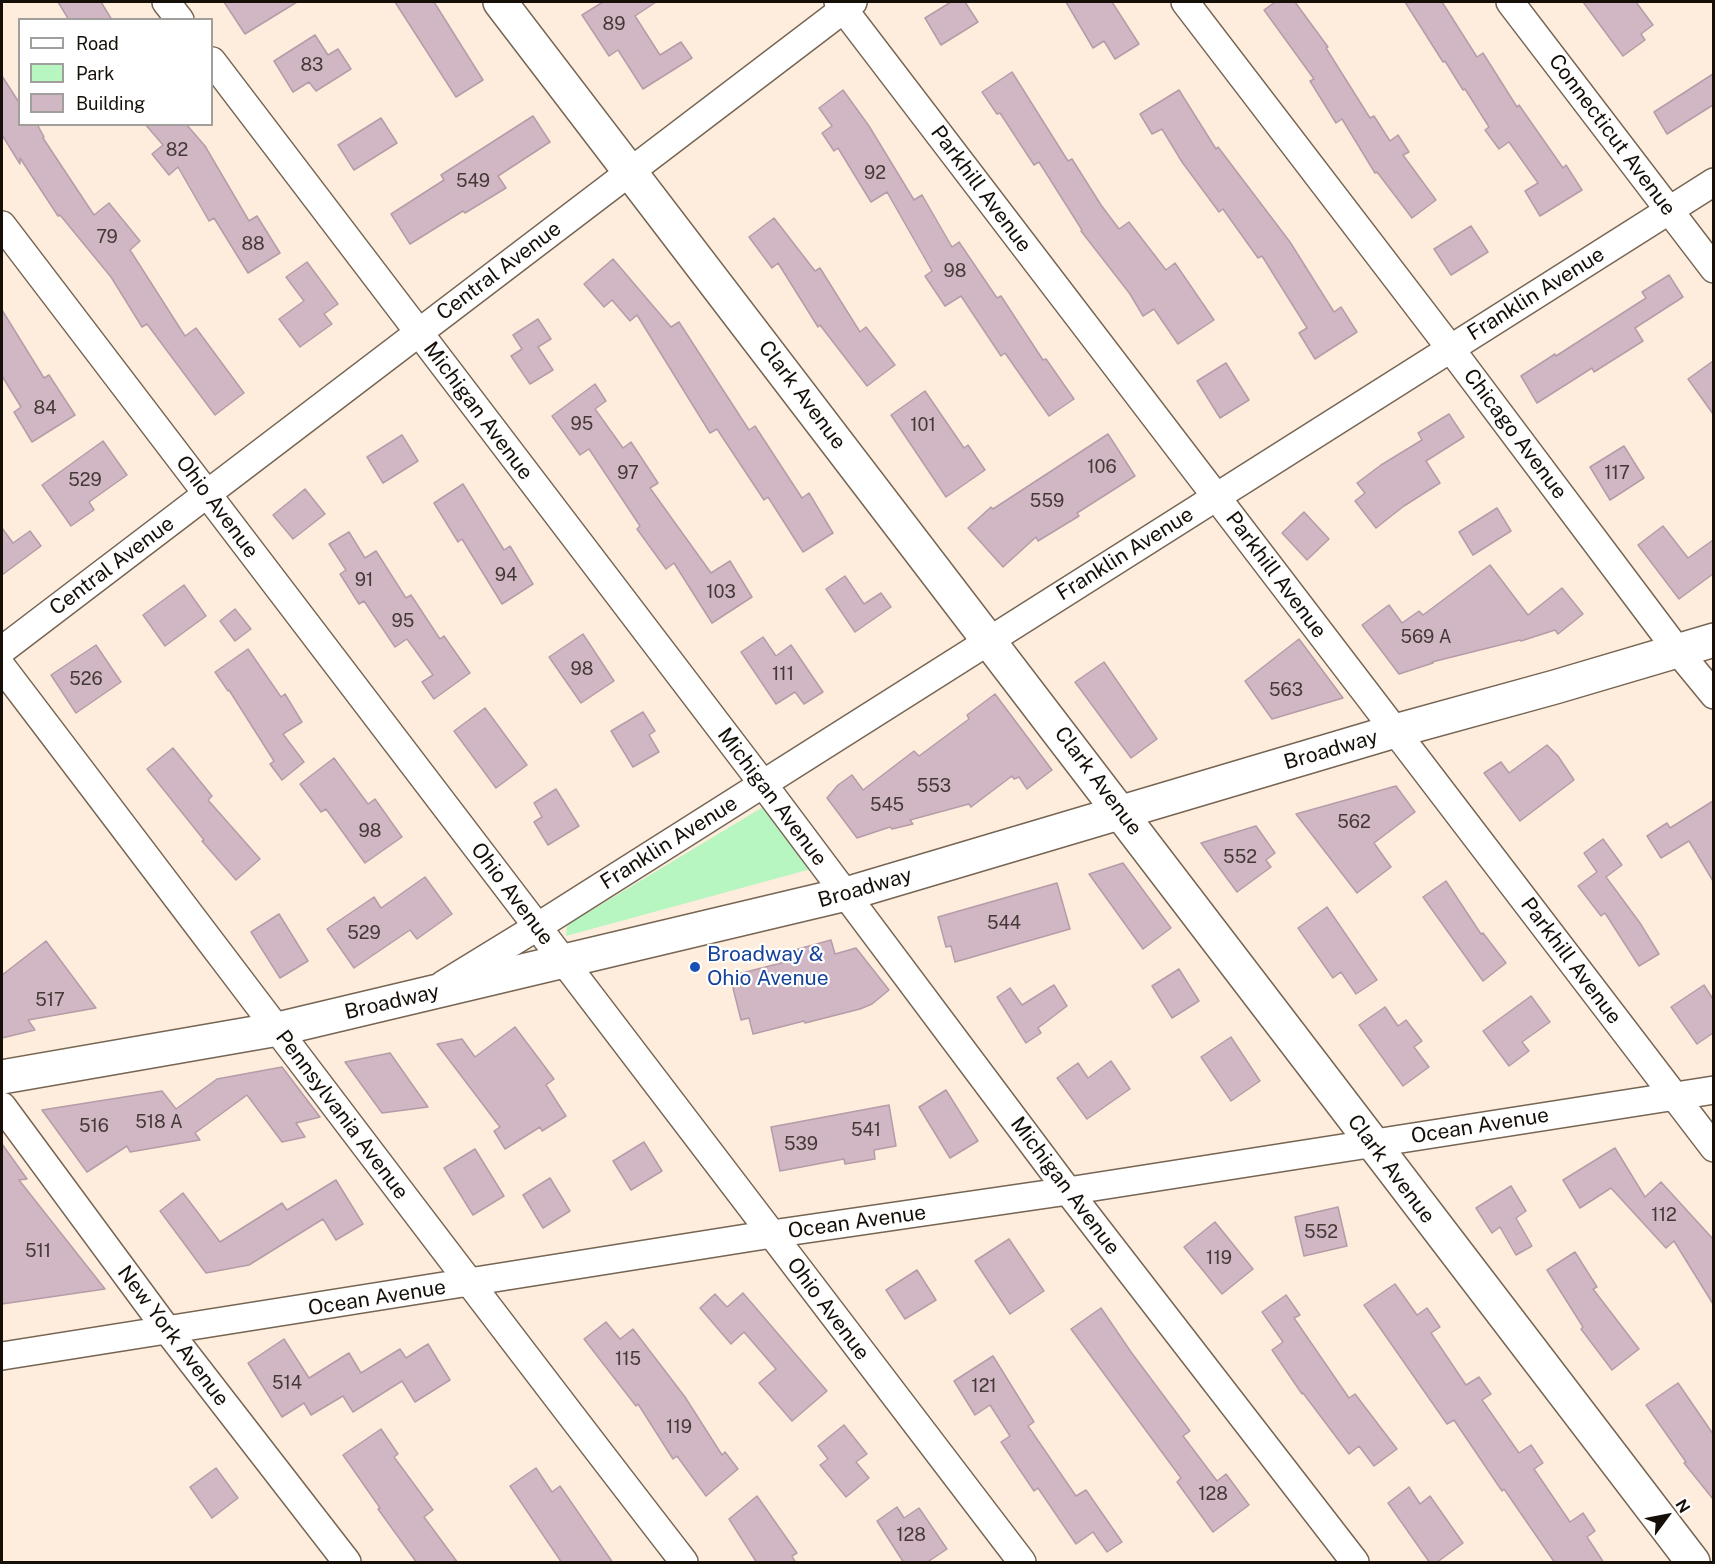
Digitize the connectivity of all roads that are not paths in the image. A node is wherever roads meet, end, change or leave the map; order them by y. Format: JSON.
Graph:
{"nodes":[{"id":1,"x":166,"y":2,"type":"edge"},
{"id":2,"x":500,"y":2,"type":"edge"},
{"id":3,"x":1185,"y":2,"type":"edge"},
{"id":4,"x":1510,"y":2,"type":"edge"},
{"id":5,"x":845,"y":4,"type":"edge"},
{"id":6,"x":178,"y":18,"type":"edge"},
{"id":7,"x":213,"y":62,"type":"edge"},
{"id":8,"x":632,"y":171,"type":"junction"},
{"id":9,"x":1713,"y":182,"type":"edge"},
{"id":10,"x":1669,"y":210,"type":"junction"},
{"id":11,"x":2,"y":225,"type":"edge"},
{"id":12,"x":1713,"y":269,"type":"edge"},
{"id":13,"x":418,"y":333,"type":"junction"},
{"id":14,"x":1450,"y":348,"type":"junction"},
{"id":15,"x":206,"y":494,"type":"junction"},
{"id":16,"x":1216,"y":497,"type":"junction"},
{"id":17,"x":989,"y":640,"type":"junction"},
{"id":18,"x":1713,"y":640,"type":"edge"},
{"id":19,"x":2,"y":650,"type":"edge"},
{"id":20,"x":1677,"y":650,"type":"junction"},
{"id":21,"x":2,"y":667,"type":"edge"},
{"id":22,"x":1713,"y":695,"type":"edge"},
{"id":23,"x":1395,"y":731,"type":"junction"},
{"id":24,"x":763,"y":784,"type":"junction"},
{"id":25,"x":1122,"y":812,"type":"junction"},
{"id":26,"x":846,"y":894,"type":"junction"},
{"id":27,"x":537,"y":927,"type":"junction"},
{"id":28,"x":562,"y":962,"type":"junction"},
{"id":29,"x":428,"y":993,"type":"junction"},
{"id":30,"x":278,"y":1029,"type":"junction"},
{"id":31,"x":2,"y":1077,"type":"edge"},
{"id":32,"x":1713,"y":1090,"type":"edge"},
{"id":33,"x":1674,"y":1096,"type":"junction"},
{"id":34,"x":2,"y":1106,"type":"edge"},
{"id":35,"x":1371,"y":1143,"type":"junction"},
{"id":36,"x":1713,"y":1148,"type":"edge"},
{"id":37,"x":1068,"y":1191,"type":"junction"},
{"id":38,"x":772,"y":1234,"type":"junction"},
{"id":39,"x":468,"y":1284,"type":"junction"},
{"id":40,"x":168,"y":1331,"type":"junction"},
{"id":41,"x":2,"y":1356,"type":"edge"},
{"id":42,"x":347,"y":1563,"type":"edge"},
{"id":43,"x":684,"y":1563,"type":"edge"},
{"id":44,"x":1022,"y":1563,"type":"edge"},
{"id":45,"x":1355,"y":1563,"type":"edge"},
{"id":46,"x":1693,"y":1563,"type":"edge"}],
"edges":[{"from":1,"to":6,"type":"street"},
{"from":2,"to":8,"type":"street","name":"Clark Avenue"},
{"from":3,"to":14,"type":"street","name":"Chicago Avenue"},
{"from":4,"to":10,"type":"street","name":"Connecticut Avenue"},
{"from":5,"to":8,"type":"street","name":"Central Avenue"},
{"from":5,"to":16,"type":"street","name":"Parkhill Avenue"},
{"from":7,"to":13,"type":"street","name":"Michigan Avenue"},
{"from":8,"to":13,"type":"street","name":"Central Avenue"},
{"from":8,"to":17,"type":"street","name":"Clark Avenue"},
{"from":9,"to":10,"type":"street","name":"Franklin Avenue"},
{"from":10,"to":12,"type":"street","name":"Connecticut Avenue"},
{"from":10,"to":14,"type":"street","name":"Franklin Avenue"},
{"from":11,"to":15,"type":"street","name":"Ohio Avenue"},
{"from":13,"to":15,"type":"street","name":"Central Avenue"},
{"from":13,"to":24,"type":"street","name":"Michigan Avenue"},
{"from":14,"to":16,"type":"street","name":"Franklin Avenue"},
{"from":14,"to":20,"type":"street","name":"Chicago Avenue"},
{"from":15,"to":19,"type":"street","name":"Central Avenue"},
{"from":15,"to":27,"type":"street","name":"Ohio Avenue"},
{"from":16,"to":17,"type":"street","name":"Franklin Avenue"},
{"from":16,"to":23,"type":"street","name":"Parkhill Avenue"},
{"from":17,"to":24,"type":"street","name":"Franklin Avenue"},
{"from":17,"to":25,"type":"street","name":"Clark Avenue"},
{"from":18,"to":20,"type":"street","name":"Broadway"},
{"from":20,"to":22,"type":"street","name":"Chicago Avenue"},
{"from":20,"to":23,"type":"street","name":"Broadway"},
{"from":21,"to":30,"type":"street","name":"Pennsylvania Avenue"},
{"from":23,"to":25,"type":"street","name":"Broadway"},
{"from":23,"to":33,"type":"street","name":"Parkhill Avenue"},
{"from":24,"to":26,"type":"street","name":"Michigan Avenue"},
{"from":24,"to":27,"type":"street","name":"Franklin Avenue"},
{"from":25,"to":26,"type":"street","name":"Broadway"},
{"from":25,"to":35,"type":"street","name":"Clark Avenue"},
{"from":26,"to":28,"type":"street","name":"Broadway"},
{"from":26,"to":37,"type":"street","name":"Michigan Avenue"},
{"from":27,"to":28,"type":"street","name":"Ohio Avenue"},
{"from":27,"to":29,"type":"street","name":"Franklin Avenue"},
{"from":28,"to":29,"type":"street","name":"Broadway"},
{"from":28,"to":38,"type":"street","name":"Ohio Avenue"},
{"from":29,"to":30,"type":"street","name":"Broadway"},
{"from":30,"to":31,"type":"street","name":"Broadway"},
{"from":30,"to":39,"type":"street","name":"Pennsylvania Avenue"},
{"from":32,"to":33,"type":"street","name":"Ocean Avenue"},
{"from":33,"to":35,"type":"street","name":"Ocean Avenue"},
{"from":33,"to":36,"type":"street","name":"Parkhill Avenue"},
{"from":34,"to":40,"type":"street","name":"New York Avenue"},
{"from":35,"to":37,"type":"street","name":"Ocean Avenue"},
{"from":35,"to":46,"type":"street","name":"Clark Avenue"},
{"from":37,"to":38,"type":"street","name":"Ocean Avenue"},
{"from":37,"to":45,"type":"street","name":"Michigan Avenue"},
{"from":38,"to":39,"type":"street","name":"Ocean Avenue"},
{"from":38,"to":44,"type":"street","name":"Ohio Avenue"},
{"from":39,"to":40,"type":"street","name":"Ocean Avenue"},
{"from":39,"to":43,"type":"street","name":"Pennsylvania Avenue"},
{"from":40,"to":41,"type":"street","name":"Ocean Avenue"},
{"from":40,"to":42,"type":"street","name":"New York Avenue"}]}
